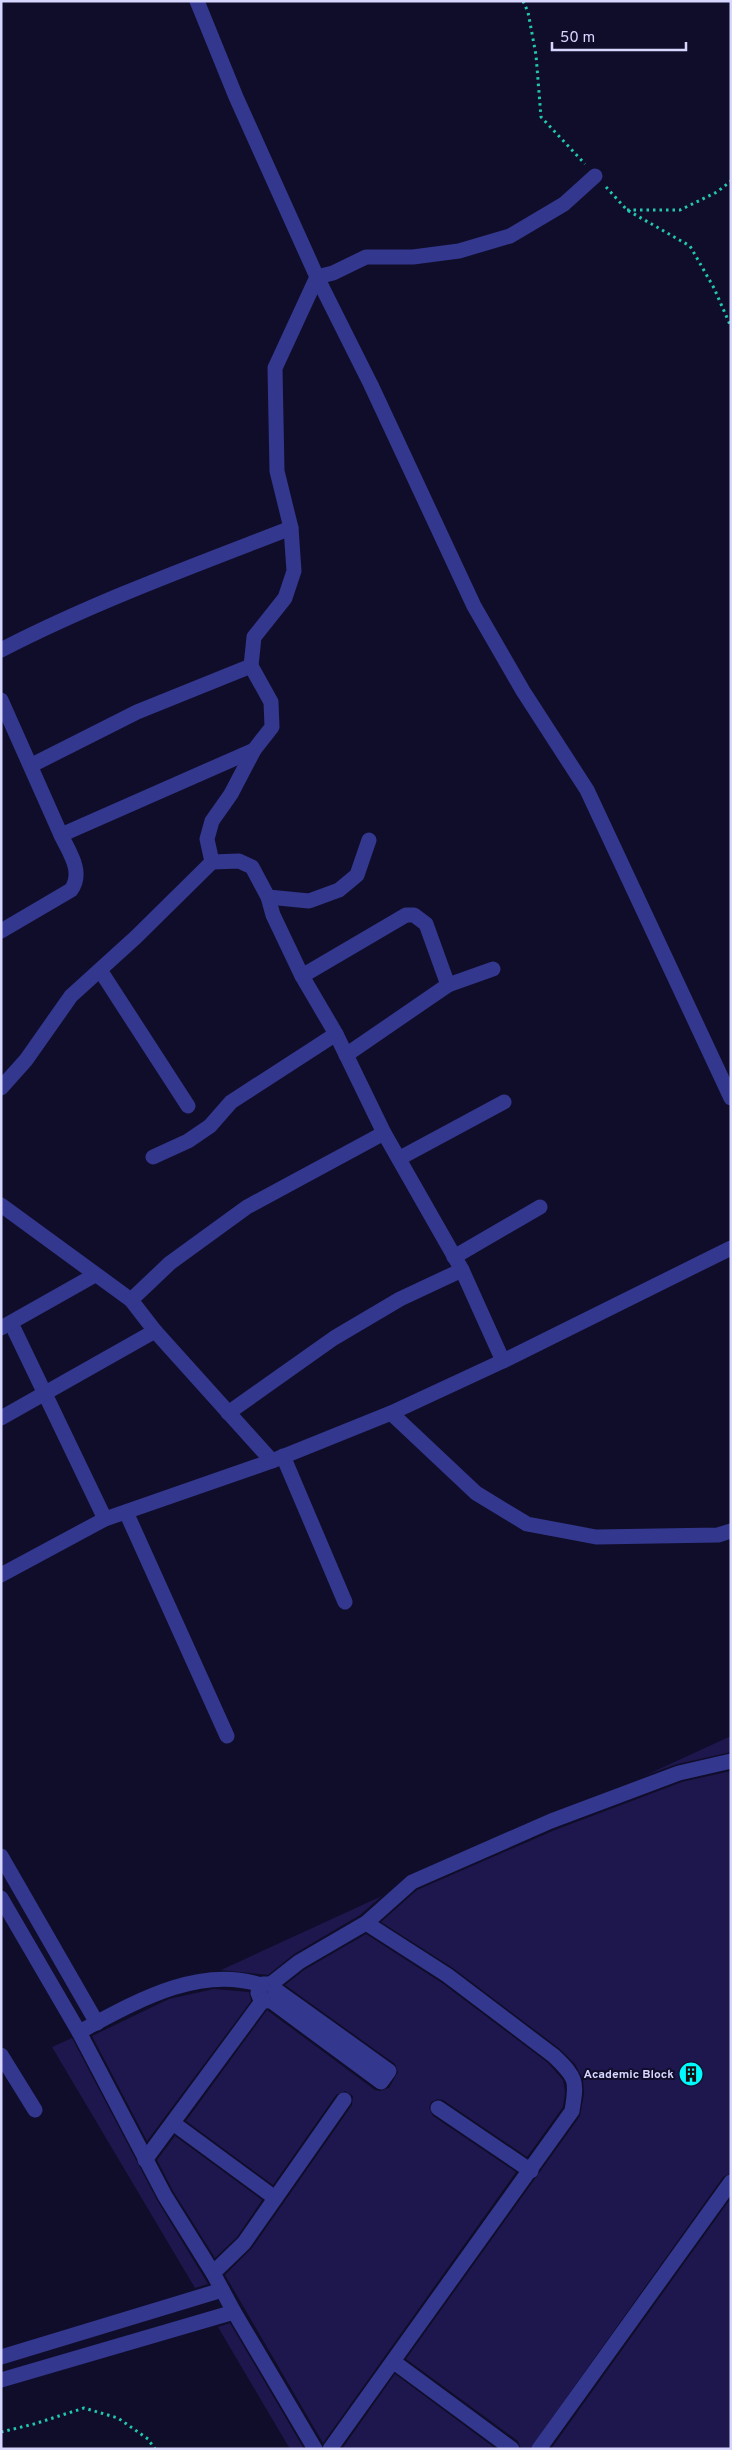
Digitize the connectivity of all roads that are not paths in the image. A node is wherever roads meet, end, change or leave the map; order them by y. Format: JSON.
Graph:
{"nodes":[{"id":1,"x":197,"y":1,"type":"edge"},
{"id":2,"x":595,"y":176,"type":"dead end"},
{"id":3,"x":318,"y":277,"type":"junction"},
{"id":4,"x":290,"y":528,"type":"junction"},
{"id":5,"x":1,"y":650,"type":"edge"},
{"id":6,"x":251,"y":666,"type":"junction"},
{"id":7,"x":1,"y":700,"type":"edge"},
{"id":8,"x":254,"y":750,"type":"junction"},
{"id":9,"x":32,"y":765,"type":"junction"},
{"id":10,"x":61,"y":834,"type":"junction"},
{"id":11,"x":369,"y":840,"type":"dead end"},
{"id":12,"x":212,"y":862,"type":"junction"},
{"id":13,"x":268,"y":897,"type":"junction"},
{"id":14,"x":1,"y":931,"type":"edge"},
{"id":15,"x":493,"y":969,"type":"dead end"},
{"id":16,"x":100,"y":970,"type":"junction"},
{"id":17,"x":302,"y":976,"type":"junction"},
{"id":18,"x":448,"y":985,"type":"junction"},
{"id":19,"x":336,"y":1034,"type":"junction"},
{"id":20,"x":346,"y":1055,"type":"junction"},
{"id":21,"x":1,"y":1088,"type":"edge"},
{"id":22,"x":731,"y":1098,"type":"edge"},
{"id":23,"x":504,"y":1102,"type":"dead end"},
{"id":24,"x":188,"y":1106,"type":"dead end"},
{"id":25,"x":384,"y":1133,"type":"junction"},
{"id":26,"x":153,"y":1157,"type":"dead end"},
{"id":27,"x":400,"y":1158,"type":"junction"},
{"id":28,"x":1,"y":1205,"type":"edge"},
{"id":29,"x":540,"y":1207,"type":"dead end"},
{"id":30,"x":731,"y":1248,"type":"edge"},
{"id":31,"x":458,"y":1263,"type":"junction"},
{"id":32,"x":96,"y":1275,"type":"junction"},
{"id":33,"x":131,"y":1300,"type":"junction"},
{"id":34,"x":6,"y":1325,"type":"edge"},
{"id":35,"x":155,"y":1331,"type":"junction"},
{"id":36,"x":504,"y":1362,"type":"junction"},
{"id":37,"x":45,"y":1395,"type":"junction"},
{"id":38,"x":228,"y":1413,"type":"junction"},
{"id":39,"x":391,"y":1413,"type":"junction"},
{"id":40,"x":1,"y":1418,"type":"edge"},
{"id":41,"x":278,"y":1459,"type":"junction"},
{"id":42,"x":126,"y":1512,"type":"junction"},
{"id":43,"x":105,"y":1519,"type":"junction"},
{"id":44,"x":731,"y":1532,"type":"edge"},
{"id":45,"x":1,"y":1575,"type":"edge"},
{"id":46,"x":345,"y":1602,"type":"dead end"},
{"id":47,"x":227,"y":1736,"type":"dead end"},
{"id":48,"x":731,"y":1761,"type":"edge"},
{"id":49,"x":1,"y":1856,"type":"edge"},
{"id":50,"x":1,"y":1898,"type":"edge"},
{"id":51,"x":366,"y":1922,"type":"junction"},
{"id":52,"x":57,"y":1952,"type":"junction"},
{"id":53,"x":38,"y":1963,"type":"junction"},
{"id":54,"x":268,"y":1992,"type":"junction"},
{"id":55,"x":97,"y":2023,"type":"junction"},
{"id":56,"x":79,"y":2032,"type":"junction"},
{"id":57,"x":1,"y":2055,"type":"edge"},
{"id":58,"x":344,"y":2100,"type":"dead end"},
{"id":59,"x":438,"y":2108,"type":"dead end"},
{"id":60,"x":35,"y":2110,"type":"dead end"},
{"id":61,"x":173,"y":2123,"type":"junction"},
{"id":62,"x":145,"y":2160,"type":"junction"},
{"id":63,"x":531,"y":2171,"type":"junction"},
{"id":64,"x":731,"y":2182,"type":"edge"},
{"id":65,"x":275,"y":2198,"type":"junction"},
{"id":66,"x":213,"y":2273,"type":"junction"},
{"id":67,"x":222,"y":2290,"type":"junction"},
{"id":68,"x":234,"y":2312,"type":"junction"},
{"id":69,"x":1,"y":2357,"type":"edge"},
{"id":70,"x":394,"y":2362,"type":"junction"},
{"id":71,"x":1,"y":2380,"type":"edge"},
{"id":72,"x":315,"y":2449,"type":"edge"},
{"id":73,"x":330,"y":2449,"type":"edge"},
{"id":74,"x":512,"y":2449,"type":"edge"},
{"id":75,"x":538,"y":2449,"type":"edge"}],
"edges":[{"from":1,"to":3,"type":"street"},
{"from":2,"to":3,"type":"street"},
{"from":3,"to":4,"type":"street"},
{"from":3,"to":22,"type":"street"},
{"from":4,"to":5,"type":"street"},
{"from":4,"to":6,"type":"street"},
{"from":6,"to":8,"type":"street"},
{"from":6,"to":9,"type":"street"},
{"from":7,"to":9,"type":"street"},
{"from":8,"to":10,"type":"street"},
{"from":8,"to":12,"type":"street"},
{"from":9,"to":10,"type":"street"},
{"from":10,"to":14,"type":"street"},
{"from":11,"to":13,"type":"street"},
{"from":12,"to":13,"type":"street"},
{"from":12,"to":16,"type":"street"},
{"from":13,"to":17,"type":"street"},
{"from":15,"to":18,"type":"street"},
{"from":16,"to":21,"type":"street"},
{"from":16,"to":24,"type":"street"},
{"from":17,"to":18,"type":"street"},
{"from":17,"to":19,"type":"street"},
{"from":18,"to":20,"type":"street"},
{"from":19,"to":20,"type":"street"},
{"from":19,"to":26,"type":"street"},
{"from":20,"to":25,"type":"street"},
{"from":23,"to":27,"type":"street"},
{"from":25,"to":27,"type":"street"},
{"from":25,"to":33,"type":"street"},
{"from":27,"to":31,"type":"street"},
{"from":28,"to":32,"type":"street"},
{"from":29,"to":31,"type":"street"},
{"from":30,"to":36,"type":"street"},
{"from":31,"to":36,"type":"street"},
{"from":31,"to":38,"type":"street"},
{"from":32,"to":33,"type":"street"},
{"from":32,"to":34,"type":"street"},
{"from":33,"to":35,"type":"street"},
{"from":34,"to":37,"type":"street"},
{"from":35,"to":37,"type":"street"},
{"from":35,"to":38,"type":"street"},
{"from":36,"to":39,"type":"street"},
{"from":37,"to":40,"type":"street"},
{"from":37,"to":43,"type":"street"},
{"from":38,"to":41,"type":"street"},
{"from":39,"to":41,"type":"street"},
{"from":39,"to":44,"type":"street"},
{"from":41,"to":42,"type":"street"},
{"from":41,"to":46,"type":"street"},
{"from":42,"to":43,"type":"street"},
{"from":42,"to":47,"type":"street"},
{"from":43,"to":45,"type":"street"},
{"from":48,"to":51,"type":"street"},
{"from":49,"to":52,"type":"street"},
{"from":50,"to":53,"type":"street"},
{"from":51,"to":54,"type":"street"},
{"from":51,"to":63,"type":"street"},
{"from":52,"to":53,"type":"street"},
{"from":52,"to":55,"type":"street"},
{"from":53,"to":56,"type":"street"},
{"from":54,"to":54,"type":"street"},
{"from":54,"to":55,"type":"street"},
{"from":54,"to":61,"type":"street"},
{"from":55,"to":56,"type":"street"},
{"from":56,"to":62,"type":"street"},
{"from":57,"to":60,"type":"street"},
{"from":58,"to":65,"type":"street"},
{"from":59,"to":63,"type":"street"},
{"from":61,"to":62,"type":"street"},
{"from":61,"to":65,"type":"street"},
{"from":62,"to":66,"type":"street"},
{"from":63,"to":70,"type":"street"},
{"from":64,"to":75,"type":"street"},
{"from":65,"to":66,"type":"street"},
{"from":66,"to":67,"type":"street"},
{"from":67,"to":68,"type":"street"},
{"from":67,"to":69,"type":"street"},
{"from":68,"to":71,"type":"street"},
{"from":68,"to":72,"type":"street"},
{"from":70,"to":73,"type":"street"},
{"from":70,"to":74,"type":"street"}]}
